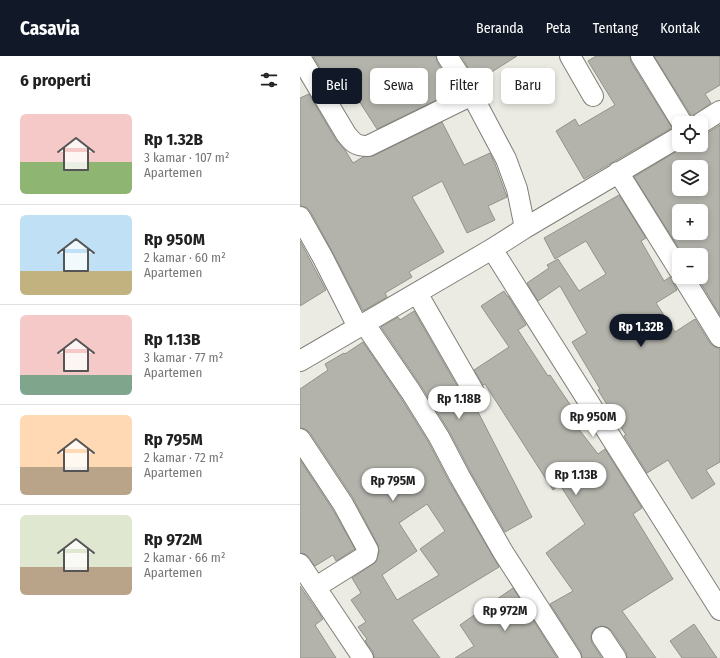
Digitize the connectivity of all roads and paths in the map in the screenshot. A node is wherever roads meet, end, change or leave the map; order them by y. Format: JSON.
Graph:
{"nodes":[{"id":1,"x":448,"y":56,"type":"edge"},
{"id":2,"x":570,"y":56,"type":"edge"},
{"id":3,"x":641,"y":56,"type":"edge"},
{"id":4,"x":300,"y":57,"type":"edge"},
{"id":5,"x":455,"y":68,"type":"edge"},
{"id":6,"x":593,"y":96,"type":"dead end"},
{"id":7,"x":455,"y":104,"type":"edge"},
{"id":8,"x":476,"y":104,"type":"edge"},
{"id":9,"x":720,"y":111,"type":"edge"},
{"id":10,"x":678,"y":116,"type":"edge"},
{"id":11,"x":708,"y":119,"type":"edge"},
{"id":12,"x":672,"y":141,"type":"edge"},
{"id":13,"x":618,"y":172,"type":"junction"},
{"id":14,"x":300,"y":217,"type":"edge"},
{"id":15,"x":525,"y":228,"type":"junction"},
{"id":16,"x":492,"y":249,"type":"junction"},
{"id":17,"x":672,"y":259,"type":"edge"},
{"id":18,"x":687,"y":284,"type":"edge"},
{"id":19,"x":417,"y":293,"type":"junction"},
{"id":20,"x":361,"y":325,"type":"junction"},
{"id":21,"x":720,"y":337,"type":"edge"},
{"id":22,"x":300,"y":361,"type":"edge"},
{"id":23,"x":478,"y":398,"type":"dead end"},
{"id":24,"x":300,"y":439,"type":"edge"},
{"id":25,"x":300,"y":564,"type":"edge"},
{"id":26,"x":316,"y":587,"type":"junction"},
{"id":27,"x":720,"y":610,"type":"edge"},
{"id":28,"x":602,"y":637,"type":"dead end"},
{"id":29,"x":363,"y":658,"type":"edge"},
{"id":30,"x":571,"y":658,"type":"edge"},
{"id":31,"x":616,"y":658,"type":"edge"}],
"edges":[{"from":1,"to":5,"type":"street"},
{"from":2,"to":6,"type":"street"},
{"from":3,"to":10,"type":"street"},
{"from":4,"to":7,"type":"street"},
{"from":8,"to":15,"type":"street"},
{"from":9,"to":11,"type":"street"},
{"from":12,"to":13,"type":"street"},
{"from":13,"to":15,"type":"street"},
{"from":13,"to":17,"type":"street"},
{"from":14,"to":20,"type":"street"},
{"from":15,"to":16,"type":"street"},
{"from":16,"to":19,"type":"street"},
{"from":16,"to":27,"type":"street"},
{"from":18,"to":21,"type":"street"},
{"from":19,"to":20,"type":"street"},
{"from":19,"to":23,"type":"street"},
{"from":20,"to":22,"type":"street"},
{"from":20,"to":30,"type":"street"},
{"from":24,"to":26,"type":"street"},
{"from":25,"to":26,"type":"street"},
{"from":26,"to":29,"type":"street"},
{"from":28,"to":31,"type":"street"}]}
